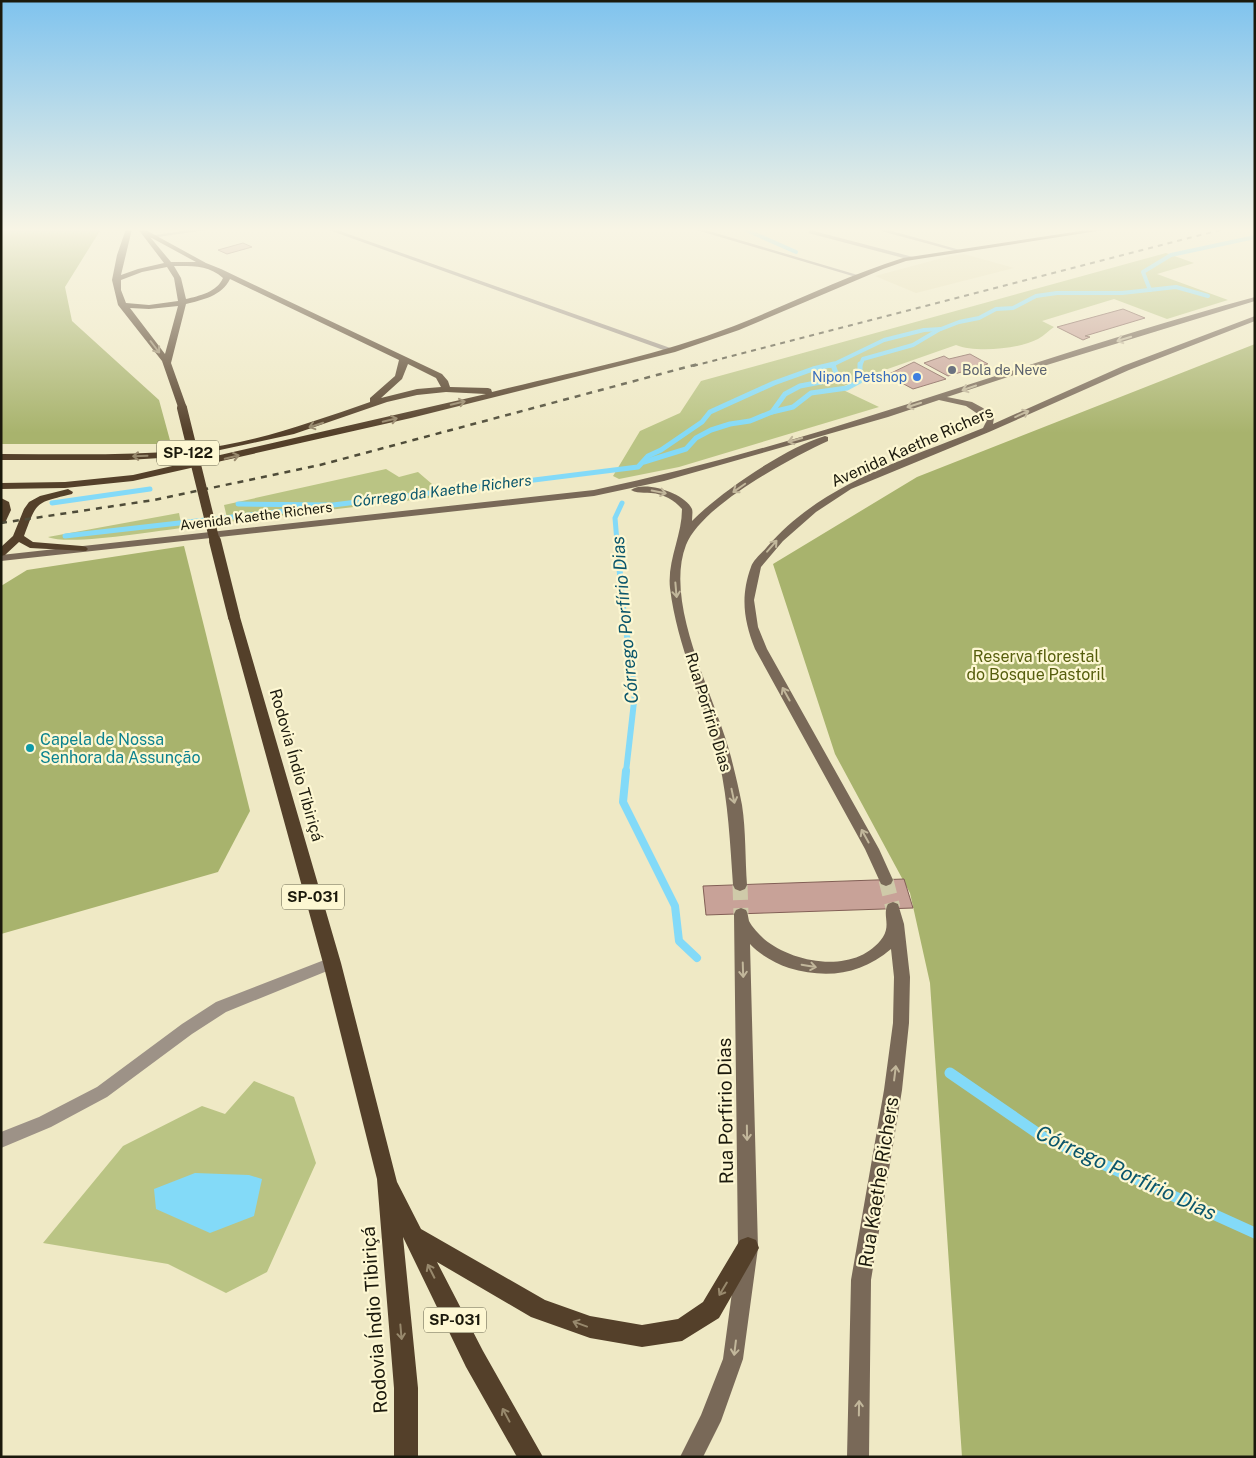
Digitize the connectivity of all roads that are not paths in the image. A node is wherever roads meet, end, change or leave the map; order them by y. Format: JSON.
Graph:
{"nodes":[{"id":1,"x":120,"y":297,"type":"edge"},
{"id":2,"x":174,"y":297,"type":"edge"},
{"id":3,"x":183,"y":297,"type":"edge"},
{"id":4,"x":200,"y":297,"type":"edge"},
{"id":5,"x":206,"y":297,"type":"edge"},
{"id":6,"x":275,"y":297,"type":"edge"},
{"id":7,"x":522,"y":297,"type":"edge"},
{"id":8,"x":809,"y":297,"type":"edge"},
{"id":9,"x":1255,"y":299,"type":"edge"},
{"id":10,"x":184,"y":301,"type":"junction"},
{"id":11,"x":122,"y":304,"type":"junction"},
{"id":12,"x":157,"y":306,"type":"junction"},
{"id":13,"x":181,"y":315,"type":"junction"},
{"id":14,"x":1255,"y":318,"type":"edge"},
{"id":15,"x":672,"y":350,"type":"junction"},
{"id":16,"x":403,"y":358,"type":"junction"},
{"id":17,"x":167,"y":363,"type":"junction"},
{"id":18,"x":526,"y":386,"type":"junction"},
{"id":19,"x":446,"y":389,"type":"junction"},
{"id":20,"x":400,"y":396,"type":"junction"},
{"id":21,"x":937,"y":399,"type":"junction"},
{"id":22,"x":362,"y":408,"type":"junction"},
{"id":23,"x":892,"y":412,"type":"junction"},
{"id":24,"x":411,"y":415,"type":"junction"},
{"id":25,"x":986,"y":430,"type":"junction"},
{"id":26,"x":4,"y":457,"type":"edge"},
{"id":27,"x":133,"y":478,"type":"junction"},
{"id":28,"x":1,"y":486,"type":"edge"},
{"id":29,"x":594,"y":493,"type":"junction"},
{"id":30,"x":1,"y":501,"type":"edge"},
{"id":31,"x":1,"y":521,"type":"edge"},
{"id":32,"x":18,"y":537,"type":"junction"},
{"id":33,"x":683,"y":542,"type":"junction"},
{"id":34,"x":82,"y":549,"type":"junction"},
{"id":35,"x":1,"y":553,"type":"edge"},
{"id":36,"x":1,"y":558,"type":"edge"},
{"id":37,"x":886,"y":880,"type":"tunnel mouth"},
{"id":38,"x":740,"y":885,"type":"tunnel mouth"},
{"id":39,"x":895,"y":916,"type":"joint"},
{"id":40,"x":332,"y":963,"type":"junction"},
{"id":41,"x":1,"y":1140,"type":"edge"},
{"id":42,"x":387,"y":1179,"type":"junction"},
{"id":43,"x":413,"y":1236,"type":"junction"},
{"id":44,"x":748,"y":1248,"type":"junction"},
{"id":45,"x":406,"y":1457,"type":"edge"},
{"id":46,"x":531,"y":1457,"type":"edge"},
{"id":47,"x":691,"y":1457,"type":"edge"},
{"id":48,"x":858,"y":1457,"type":"edge"}],
"edges":[{"from":1,"to":11,"type":"highway","name":"Rodovia Índio Tibiriçá","number":"SP-031"},
{"from":2,"to":12,"type":"highway"},
{"from":3,"to":10,"type":"highway"},
{"from":4,"to":10,"type":"highway"},
{"from":5,"to":13,"type":"highway"},
{"from":6,"to":16,"type":"highway"},
{"from":7,"to":15,"type":"street"},
{"from":8,"to":15,"type":"highway"},
{"from":9,"to":21,"type":"main road","name":"Avenida Kaethe Richers","one_way":true},
{"from":10,"to":12,"type":"highway"},
{"from":10,"to":13,"type":"highway"},
{"from":11,"to":12,"type":"highway"},
{"from":11,"to":17,"type":"highway","name":"Rodovia Índio Tibiriçá","number":"SP-031","one_way":true},
{"from":13,"to":17,"type":"highway"},
{"from":25,"to":14,"type":"main road","name":"Avenida Kaethe Richers","one_way":true},
{"from":15,"to":18,"type":"highway"},
{"from":16,"to":19,"type":"highway"},
{"from":16,"to":22,"type":"highway"},
{"from":17,"to":40,"type":"highway","name":"Rodovia Índio Tibiriçá","number":"SP-031","bridge":true},
{"from":18,"to":19,"type":"highway"},
{"from":24,"to":18,"type":"highway","one_way":true},
{"from":19,"to":20,"type":"highway","number":"SP-122"},
{"from":19,"to":24,"type":"highway"},
{"from":20,"to":22,"type":"highway","number":"SP-122"},
{"from":20,"to":24,"type":"highway"},
{"from":21,"to":23,"type":"main road","name":"Avenida Kaethe Richers","one_way":true},
{"from":21,"to":25,"type":"main road"},
{"from":22,"to":26,"type":"highway","number":"SP-122","one_way":true},
{"from":23,"to":29,"type":"main road","name":"Avenida Kaethe Richers","one_way":true},
{"from":23,"to":33,"type":"main road","name":"Avenida Kaethe Richers","one_way":true},
{"from":27,"to":24,"type":"highway","number":"SP-122","one_way":true},
{"from":37,"to":25,"type":"main road","name":"Avenida Kaethe Richers","one_way":true},
{"from":27,"to":28,"type":"highway","number":"SP-122"},
{"from":27,"to":32,"type":"highway"},
{"from":29,"to":33,"type":"main road","one_way":true},
{"from":29,"to":34,"type":"main road","name":"Avenida Kaethe Richers"},
{"from":30,"to":31,"type":"highway"},
{"from":32,"to":34,"type":"highway"},
{"from":32,"to":35,"type":"highway"},
{"from":33,"to":38,"type":"main road","name":"Rua Porfirio Dias","one_way":true},
{"from":34,"to":36,"type":"main road","name":"Avenida Kaethe Richers"},
{"from":39,"to":44,"type":"main road","name":"Rua Porfirio Dias"},
{"from":48,"to":39,"type":"main road","name":"Rua Kaethe Richers","one_way":true},
{"from":40,"to":41,"type":"lane"},
{"from":40,"to":42,"type":"highway","name":"Rodovia Índio Tibiriçá","number":"SP-031"},
{"from":42,"to":43,"type":"highway","name":"Rodovia Índio Tibiriçá","number":"SP-031"},
{"from":42,"to":45,"type":"highway","name":"Rodovia Índio Tibiriçá","number":"SP-031","one_way":true},
{"from":44,"to":43,"type":"highway","one_way":true},
{"from":46,"to":43,"type":"highway","name":"Rodovia Índio Tibiriçá","number":"SP-031","one_way":true},
{"from":44,"to":47,"type":"main road","name":"Rua Porfirio Dias","one_way":true}]}
